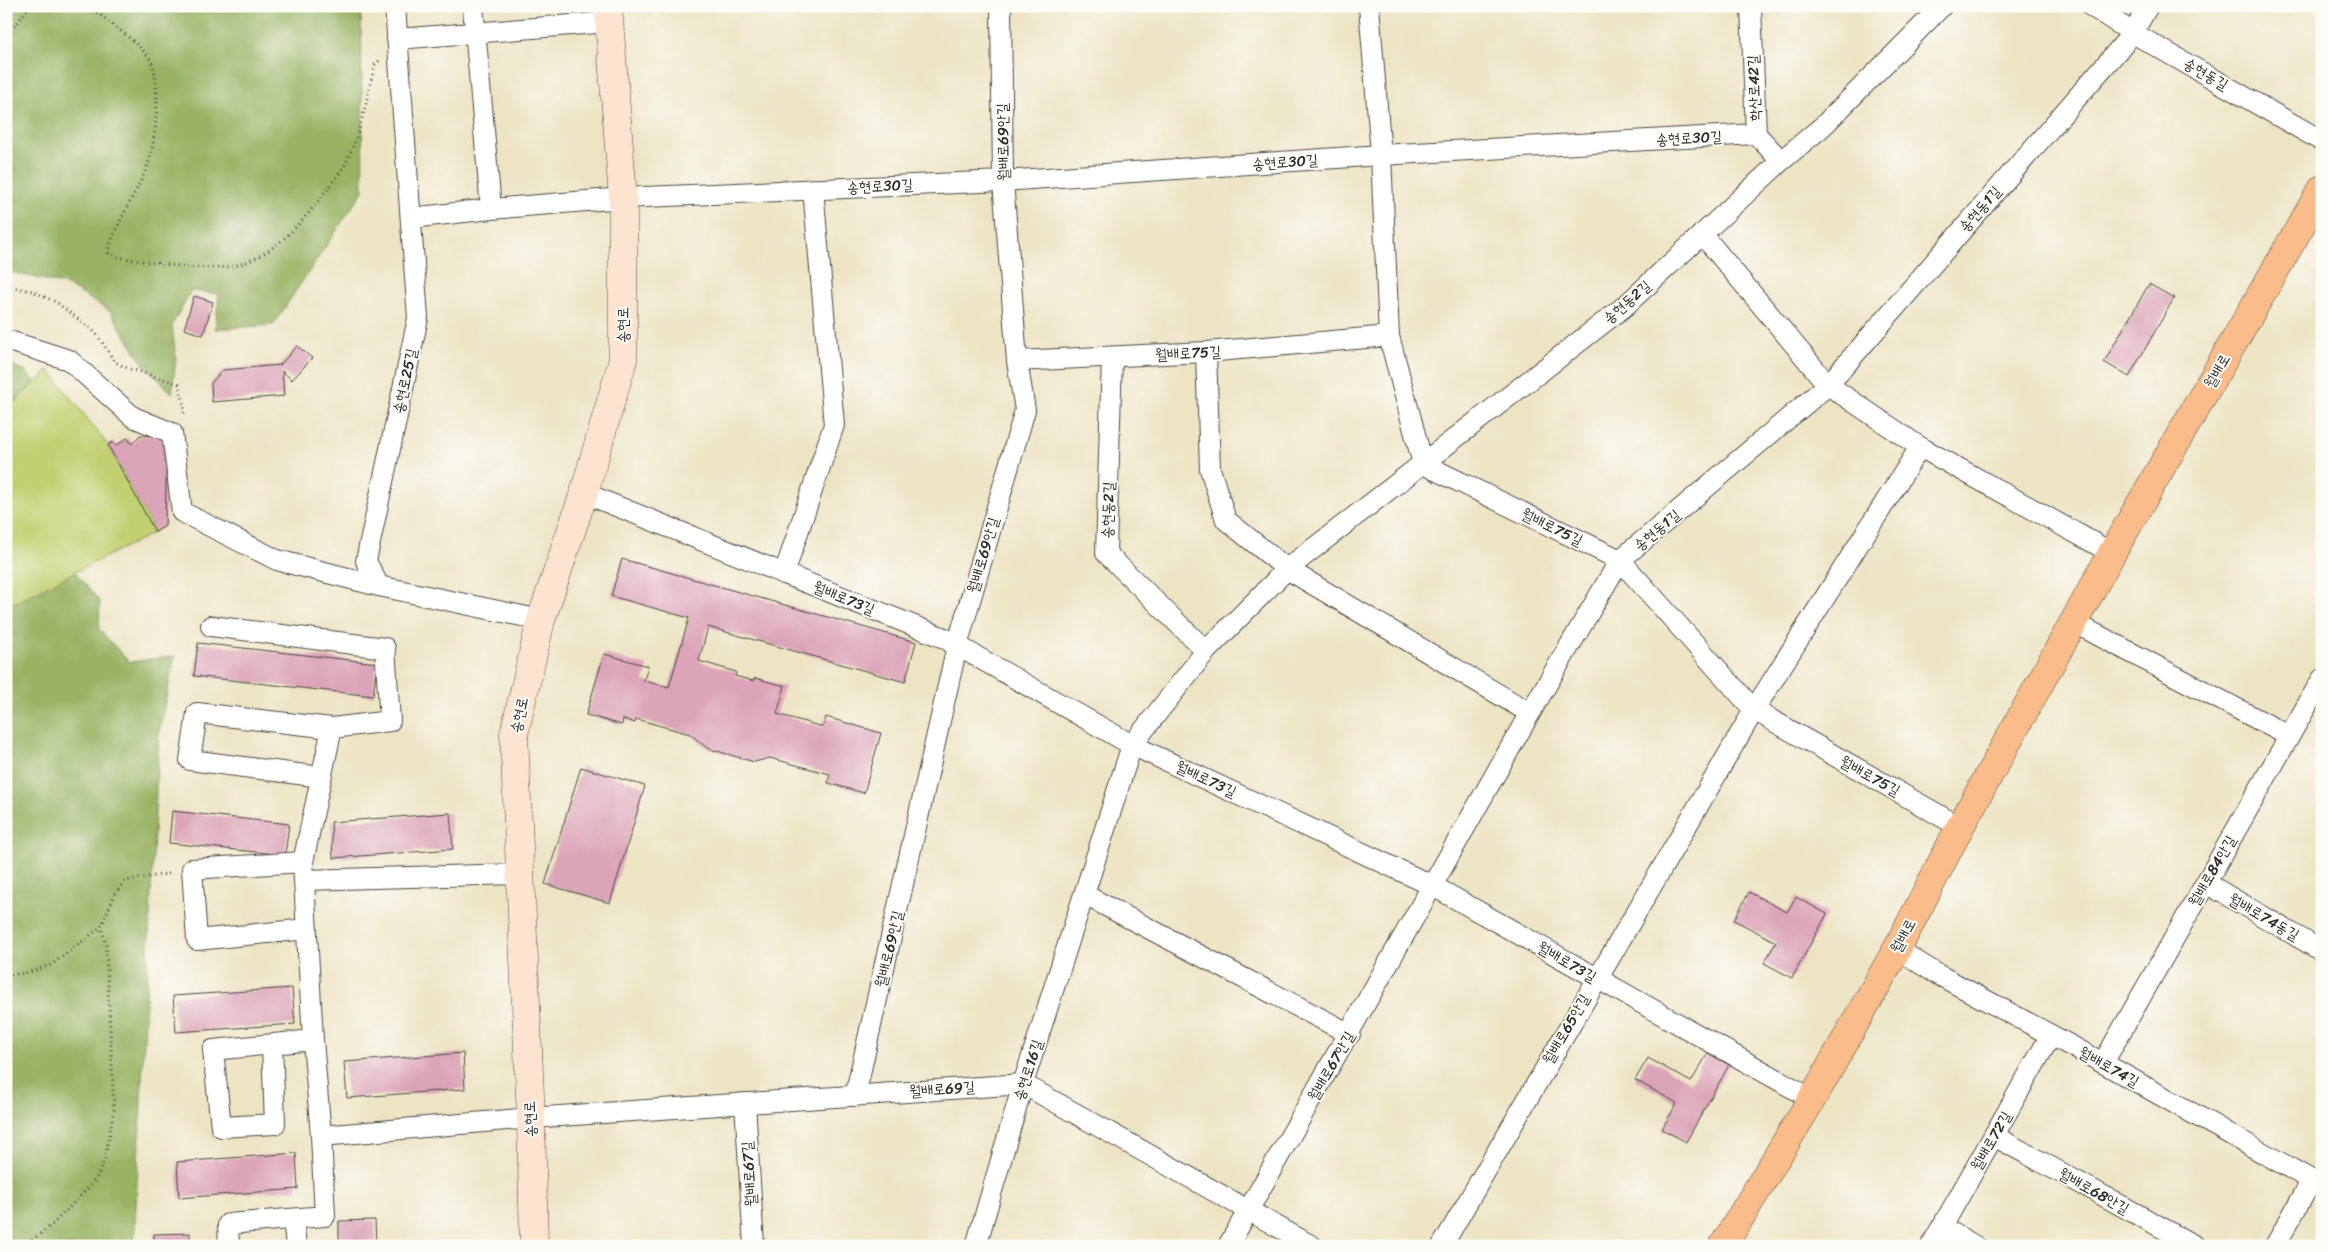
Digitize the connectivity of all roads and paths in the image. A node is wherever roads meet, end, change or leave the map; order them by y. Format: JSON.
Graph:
{"nodes":[{"id":1,"x":29,"y":6,"type":"edge"},
{"id":2,"x":89,"y":6,"type":"edge"},
{"id":3,"x":395,"y":6,"type":"edge"},
{"id":4,"x":473,"y":6,"type":"edge"},
{"id":5,"x":1001,"y":6,"type":"edge"},
{"id":6,"x":1369,"y":6,"type":"edge"},
{"id":7,"x":1751,"y":6,"type":"edge"},
{"id":8,"x":1942,"y":6,"type":"edge"},
{"id":9,"x":2091,"y":6,"type":"edge"},
{"id":10,"x":2148,"y":6,"type":"edge"},
{"id":11,"x":609,"y":14,"type":"edge"},
{"id":12,"x":6,"y":32,"type":"edge"},
{"id":13,"x":476,"y":32,"type":"junction"},
{"id":14,"x":2133,"y":33,"type":"junction"},
{"id":15,"x":397,"y":39,"type":"junction"},
{"id":16,"x":1756,"y":134,"type":"junction"},
{"id":17,"x":2322,"y":141,"type":"edge"},
{"id":18,"x":1381,"y":155,"type":"junction"},
{"id":19,"x":1781,"y":161,"type":"junction"},
{"id":20,"x":1003,"y":181,"type":"junction"},
{"id":21,"x":2322,"y":189,"type":"edge"},
{"id":22,"x":813,"y":190,"type":"junction"},
{"id":23,"x":623,"y":198,"type":"junction"},
{"id":24,"x":491,"y":209,"type":"junction"},
{"id":25,"x":410,"y":218,"type":"junction"},
{"id":26,"x":1702,"y":234,"type":"junction"},
{"id":27,"x":6,"y":286,"type":"edge"},
{"id":28,"x":1388,"y":336,"type":"junction"},
{"id":29,"x":6,"y":340,"type":"edge"},
{"id":30,"x":1206,"y":352,"type":"junction"},
{"id":31,"x":1112,"y":357,"type":"junction"},
{"id":32,"x":1017,"y":361,"type":"junction"},
{"id":33,"x":1828,"y":385,"type":"junction"},
{"id":34,"x":172,"y":434,"type":"junction"},
{"id":35,"x":1920,"y":447,"type":"junction"},
{"id":36,"x":1423,"y":464,"type":"junction"},
{"id":37,"x":584,"y":493,"type":"junction"},
{"id":38,"x":2112,"y":553,"type":"junction"},
{"id":39,"x":1620,"y":560,"type":"junction"},
{"id":40,"x":1286,"y":569,"type":"junction"},
{"id":41,"x":784,"y":574,"type":"junction"},
{"id":42,"x":379,"y":586,"type":"junction"},
{"id":43,"x":541,"y":620,"type":"junction"},
{"id":44,"x":2073,"y":622,"type":"junction"},
{"id":45,"x":212,"y":626,"type":"dead end"},
{"id":46,"x":958,"y":646,"type":"junction"},
{"id":47,"x":1206,"y":651,"type":"junction"},
{"id":48,"x":2322,"y":679,"type":"edge"},
{"id":49,"x":1754,"y":710,"type":"junction"},
{"id":50,"x":1530,"y":713,"type":"junction"},
{"id":51,"x":332,"y":728,"type":"junction"},
{"id":52,"x":2289,"y":736,"type":"junction"},
{"id":53,"x":1132,"y":744,"type":"junction"},
{"id":54,"x":321,"y":777,"type":"junction"},
{"id":55,"x":1960,"y":826,"type":"junction"},
{"id":56,"x":192,"y":869,"type":"junction"},
{"id":57,"x":303,"y":871,"type":"junction"},
{"id":58,"x":518,"y":874,"type":"junction"},
{"id":59,"x":2206,"y":883,"type":"junction"},
{"id":60,"x":1433,"y":886,"type":"junction"},
{"id":61,"x":1085,"y":895,"type":"junction"},
{"id":62,"x":101,"y":927,"type":"junction"},
{"id":63,"x":306,"y":930,"type":"junction"},
{"id":64,"x":1897,"y":949,"type":"junction"},
{"id":65,"x":2322,"y":951,"type":"edge"},
{"id":66,"x":6,"y":975,"type":"edge"},
{"id":67,"x":1596,"y":978,"type":"junction"},
{"id":68,"x":1350,"y":1034,"type":"junction"},
{"id":69,"x":2051,"y":1035,"type":"junction"},
{"id":70,"x":312,"y":1040,"type":"junction"},
{"id":71,"x":272,"y":1044,"type":"junction"},
{"id":72,"x":2103,"y":1063,"type":"junction"},
{"id":73,"x":1023,"y":1084,"type":"junction"},
{"id":74,"x":855,"y":1096,"type":"junction"},
{"id":75,"x":1812,"y":1099,"type":"junction"},
{"id":76,"x":744,"y":1103,"type":"junction"},
{"id":77,"x":530,"y":1118,"type":"junction"},
{"id":78,"x":321,"y":1136,"type":"junction"},
{"id":79,"x":1994,"y":1136,"type":"junction"},
{"id":80,"x":2317,"y":1183,"type":"edge"},
{"id":81,"x":1249,"y":1210,"type":"junction"},
{"id":82,"x":293,"y":1219,"type":"junction"},
{"id":83,"x":1942,"y":1227,"type":"junction"},
{"id":84,"x":24,"y":1246,"type":"edge"},
{"id":85,"x":229,"y":1246,"type":"edge"},
{"id":86,"x":296,"y":1246,"type":"edge"},
{"id":87,"x":534,"y":1246,"type":"edge"},
{"id":88,"x":754,"y":1246,"type":"edge"},
{"id":89,"x":976,"y":1246,"type":"edge"},
{"id":90,"x":1228,"y":1246,"type":"edge"},
{"id":91,"x":1312,"y":1246,"type":"edge"},
{"id":92,"x":1442,"y":1246,"type":"edge"},
{"id":93,"x":1723,"y":1246,"type":"edge"},
{"id":94,"x":1931,"y":1246,"type":"edge"},
{"id":95,"x":1975,"y":1246,"type":"edge"},
{"id":96,"x":2195,"y":1246,"type":"edge"},
{"id":97,"x":2275,"y":1246,"type":"edge"}],
"edges":[{"from":1,"to":12,"type":"path"},
{"from":2,"to":15,"type":"path"},
{"from":3,"to":15,"type":"street","name":"송현로25길"},
{"from":4,"to":13,"type":"street"},
{"from":5,"to":20,"type":"street","name":"월배로69안길"},
{"from":6,"to":18,"type":"street"},
{"from":7,"to":16,"type":"street","name":"학산로42길"},
{"from":8,"to":19,"type":"street","name":"송현동2길"},
{"from":9,"to":14,"type":"street","name":"송현동길"},
{"from":10,"to":14,"type":"street","name":"송현동1길"},
{"from":11,"to":13,"type":"street"},
{"from":11,"to":23,"type":"main road","name":"송현로"},
{"from":13,"to":15,"type":"street"},
{"from":13,"to":24,"type":"street"},
{"from":14,"to":17,"type":"street","name":"송현동길"},
{"from":14,"to":33,"type":"street","name":"송현동1길"},
{"from":15,"to":25,"type":"street","name":"송현로25길"},
{"from":16,"to":18,"type":"street","name":"송현로30길"},
{"from":16,"to":19,"type":"street","name":"학산로42길"},
{"from":18,"to":20,"type":"street","name":"송현로30길"},
{"from":18,"to":28,"type":"street"},
{"from":19,"to":26,"type":"street","name":"송현동2길"},
{"from":20,"to":22,"type":"street","name":"송현로30길"},
{"from":20,"to":32,"type":"street","name":"월배로69안길"},
{"from":21,"to":38,"type":"main road","name":"월배로"},
{"from":22,"to":23,"type":"street","name":"송현로30길"},
{"from":22,"to":41,"type":"street"},
{"from":23,"to":24,"type":"street"},
{"from":23,"to":37,"type":"main road","name":"송현로"},
{"from":24,"to":25,"type":"street"},
{"from":25,"to":42,"type":"street","name":"송현로25길"},
{"from":26,"to":33,"type":"street"},
{"from":26,"to":36,"type":"street","name":"송현동2길"},
{"from":27,"to":34,"type":"path"},
{"from":28,"to":30,"type":"street","name":"월배로75길"},
{"from":28,"to":36,"type":"street"},
{"from":29,"to":34,"type":"street"},
{"from":30,"to":31,"type":"street","name":"월배로75길"},
{"from":30,"to":40,"type":"street"},
{"from":31,"to":32,"type":"street","name":"월배로75길"},
{"from":31,"to":47,"type":"street","name":"송현동2길"},
{"from":32,"to":46,"type":"street","name":"월배로69안길"},
{"from":33,"to":35,"type":"street"},
{"from":33,"to":39,"type":"street","name":"송현동1길"},
{"from":34,"to":42,"type":"street"},
{"from":35,"to":38,"type":"street"},
{"from":35,"to":49,"type":"street"},
{"from":36,"to":39,"type":"street","name":"월배로75길"},
{"from":36,"to":40,"type":"street","name":"송현동2길"},
{"from":37,"to":41,"type":"street","name":"월배로73길"},
{"from":37,"to":43,"type":"main road","name":"송현로"},
{"from":38,"to":44,"type":"main road","name":"월배로"},
{"from":39,"to":49,"type":"street","name":"월배로75길"},
{"from":39,"to":50,"type":"street","name":"송현동1길"},
{"from":40,"to":47,"type":"street","name":"송현동2길"},
{"from":40,"to":50,"type":"street"},
{"from":41,"to":46,"type":"street","name":"월배로73길"},
{"from":42,"to":43,"type":"street"},
{"from":43,"to":58,"type":"main road","name":"송현로"},
{"from":44,"to":52,"type":"street"},
{"from":44,"to":55,"type":"main road","name":"월배로"},
{"from":45,"to":51,"type":"street"},
{"from":46,"to":53,"type":"street","name":"월배로73길"},
{"from":46,"to":74,"type":"street","name":"월배로69안길"},
{"from":47,"to":53,"type":"street","name":"송현동2길"},
{"from":48,"to":52,"type":"street","name":"월배로84안길"},
{"from":49,"to":55,"type":"street","name":"월배로75길"},
{"from":49,"to":67,"type":"street","name":"월배로65안길"},
{"from":50,"to":60,"type":"street","name":"송현동1길"},
{"from":51,"to":54,"type":"street"},
{"from":51,"to":54,"type":"street"},
{"from":52,"to":59,"type":"street","name":"월배로84안길"},
{"from":53,"to":60,"type":"street","name":"월배로73길"},
{"from":53,"to":61,"type":"street","name":"송현로16길"},
{"from":54,"to":57,"type":"street"},
{"from":55,"to":64,"type":"main road","name":"월배로"},
{"from":56,"to":57,"type":"street"},
{"from":56,"to":62,"type":"path"},
{"from":56,"to":63,"type":"street"},
{"from":57,"to":58,"type":"street"},
{"from":57,"to":63,"type":"street"},
{"from":58,"to":77,"type":"main road","name":"송현로"},
{"from":59,"to":65,"type":"street","name":"월배로74동길"},
{"from":59,"to":72,"type":"street","name":"월배로84안길"},
{"from":60,"to":67,"type":"street","name":"월배로73길"},
{"from":60,"to":68,"type":"street","name":"월배로67안길"},
{"from":61,"to":68,"type":"street"},
{"from":61,"to":73,"type":"street","name":"송현로16길"},
{"from":62,"to":66,"type":"path"},
{"from":62,"to":84,"type":"path"},
{"from":63,"to":70,"type":"street"},
{"from":64,"to":69,"type":"street","name":"월배로74길"},
{"from":64,"to":75,"type":"main road","name":"월배로"},
{"from":67,"to":75,"type":"street","name":"월배로73길"},
{"from":67,"to":92,"type":"street","name":"월배로65안길"},
{"from":68,"to":81,"type":"street","name":"월배로67안길"},
{"from":69,"to":72,"type":"street","name":"월배로74길"},
{"from":69,"to":79,"type":"street","name":"월배로72길"},
{"from":70,"to":71,"type":"street"},
{"from":70,"to":78,"type":"street"},
{"from":71,"to":71,"type":"street"},
{"from":72,"to":80,"type":"street","name":"월배로74길"},
{"from":73,"to":74,"type":"street","name":"월배로69길"},
{"from":73,"to":81,"type":"street"},
{"from":73,"to":89,"type":"street","name":"송현로16길"},
{"from":74,"to":76,"type":"street","name":"월배로69길"},
{"from":75,"to":93,"type":"main road","name":"월배로"},
{"from":76,"to":77,"type":"street","name":"월배로69길"},
{"from":76,"to":88,"type":"street","name":"월배로67길"},
{"from":77,"to":78,"type":"street","name":"월배로69길"},
{"from":77,"to":87,"type":"main road","name":"송현로"},
{"from":78,"to":82,"type":"street"},
{"from":79,"to":83,"type":"street","name":"월배로72길"},
{"from":79,"to":96,"type":"street","name":"월배로68안길"},
{"from":80,"to":97,"type":"street"},
{"from":81,"to":90,"type":"street","name":"월배로67안길"},
{"from":81,"to":91,"type":"street"},
{"from":82,"to":85,"type":"street"},
{"from":82,"to":86,"type":"street"},
{"from":83,"to":94,"type":"street","name":"월배로72길"},
{"from":83,"to":95,"type":"street"}]}
